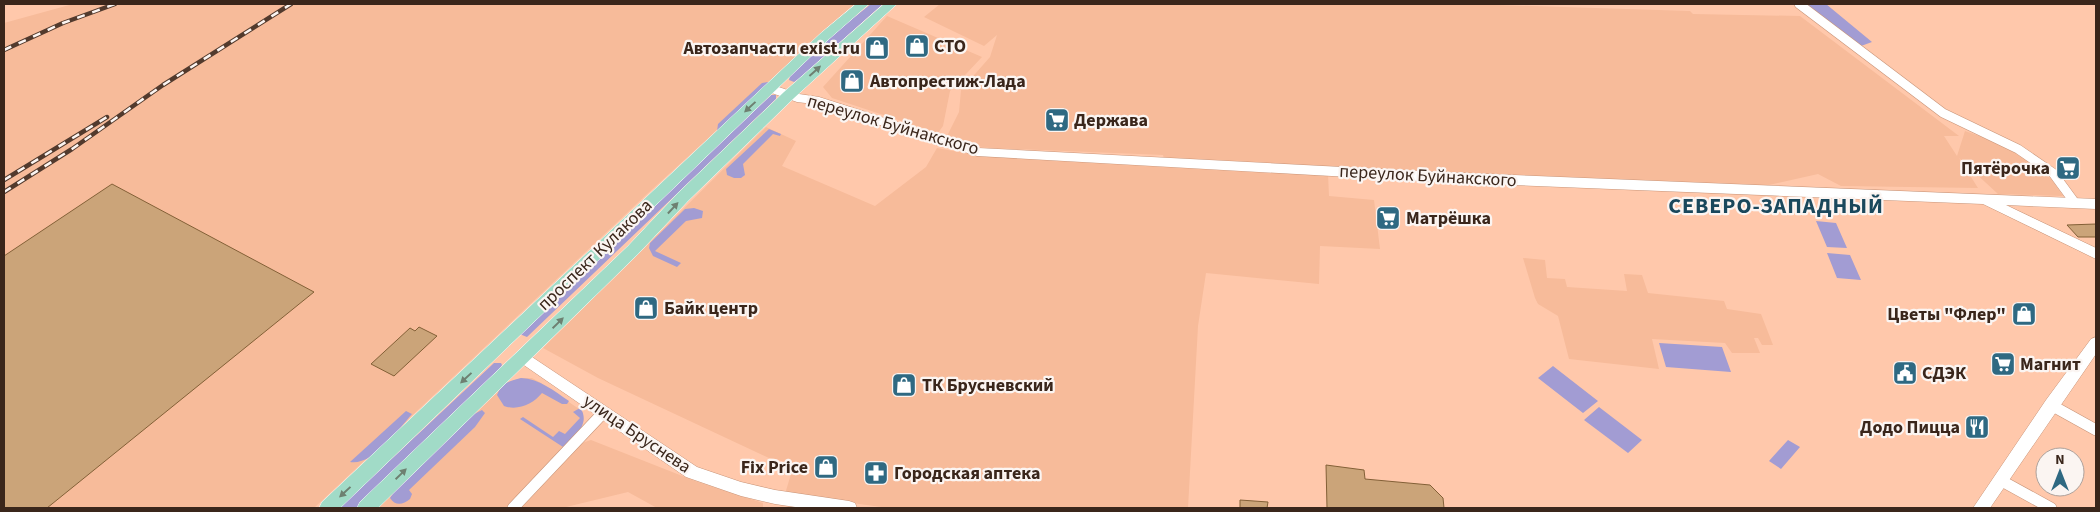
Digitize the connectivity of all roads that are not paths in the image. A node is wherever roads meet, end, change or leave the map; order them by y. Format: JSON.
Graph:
{"nodes":[{"id":1,"x":863,"y":4,"type":"edge"},
{"id":2,"x":891,"y":4,"type":"edge"},
{"id":3,"x":1799,"y":4,"type":"edge"},
{"id":4,"x":770,"y":88,"type":"junction"},
{"id":5,"x":789,"y":95,"type":"junction"},
{"id":6,"x":1983,"y":200,"type":"junction"},
{"id":7,"x":2075,"y":203,"type":"junction"},
{"id":8,"x":2096,"y":204,"type":"edge"},
{"id":9,"x":2096,"y":254,"type":"edge"},
{"id":10,"x":2096,"y":343,"type":"edge"},
{"id":11,"x":502,"y":344,"type":"junction"},
{"id":12,"x":523,"y":357,"type":"junction"},
{"id":13,"x":2051,"y":405,"type":"junction"},
{"id":14,"x":603,"y":413,"type":"junction"},
{"id":15,"x":2096,"y":430,"type":"edge"},
{"id":16,"x":2000,"y":480,"type":"junction"},
{"id":17,"x":328,"y":508,"type":"edge"},
{"id":18,"x":366,"y":508,"type":"edge"},
{"id":19,"x":513,"y":508,"type":"edge"},
{"id":20,"x":849,"y":508,"type":"edge"},
{"id":21,"x":1981,"y":508,"type":"edge"},
{"id":22,"x":2051,"y":508,"type":"edge"}],
"edges":[{"from":1,"to":4,"type":"main road","name":"проспект Кулакова"},
{"from":5,"to":2,"type":"main road","name":"проспект Кулакова","one_way":true},
{"from":3,"to":7,"type":"street"},
{"from":4,"to":5,"type":"street","name":"переулок Буйнакского"},
{"from":4,"to":11,"type":"main road","name":"проспект Кулакова","one_way":true},
{"from":5,"to":6,"type":"street","name":"переулок Буйнакского"},
{"from":12,"to":5,"type":"main road","name":"проспект Кулакова","one_way":true},
{"from":6,"to":7,"type":"street","name":"переулок Буйнакского"},
{"from":6,"to":9,"type":"street"},
{"from":7,"to":8,"type":"street","name":"переулок Буйнакского"},
{"from":10,"to":13,"type":"street"},
{"from":11,"to":12,"type":"main road"},
{"from":11,"to":17,"type":"main road","name":"проспект Кулакова","one_way":true},
{"from":12,"to":14,"type":"street","name":"улица Бруснева"},
{"from":18,"to":12,"type":"main road","name":"проспект Кулакова","one_way":true},
{"from":13,"to":15,"type":"street"},
{"from":13,"to":16,"type":"street"},
{"from":14,"to":19,"type":"street"},
{"from":14,"to":20,"type":"street","name":"улица Бруснева"},
{"from":16,"to":21,"type":"street"},
{"from":16,"to":22,"type":"street"}]}
